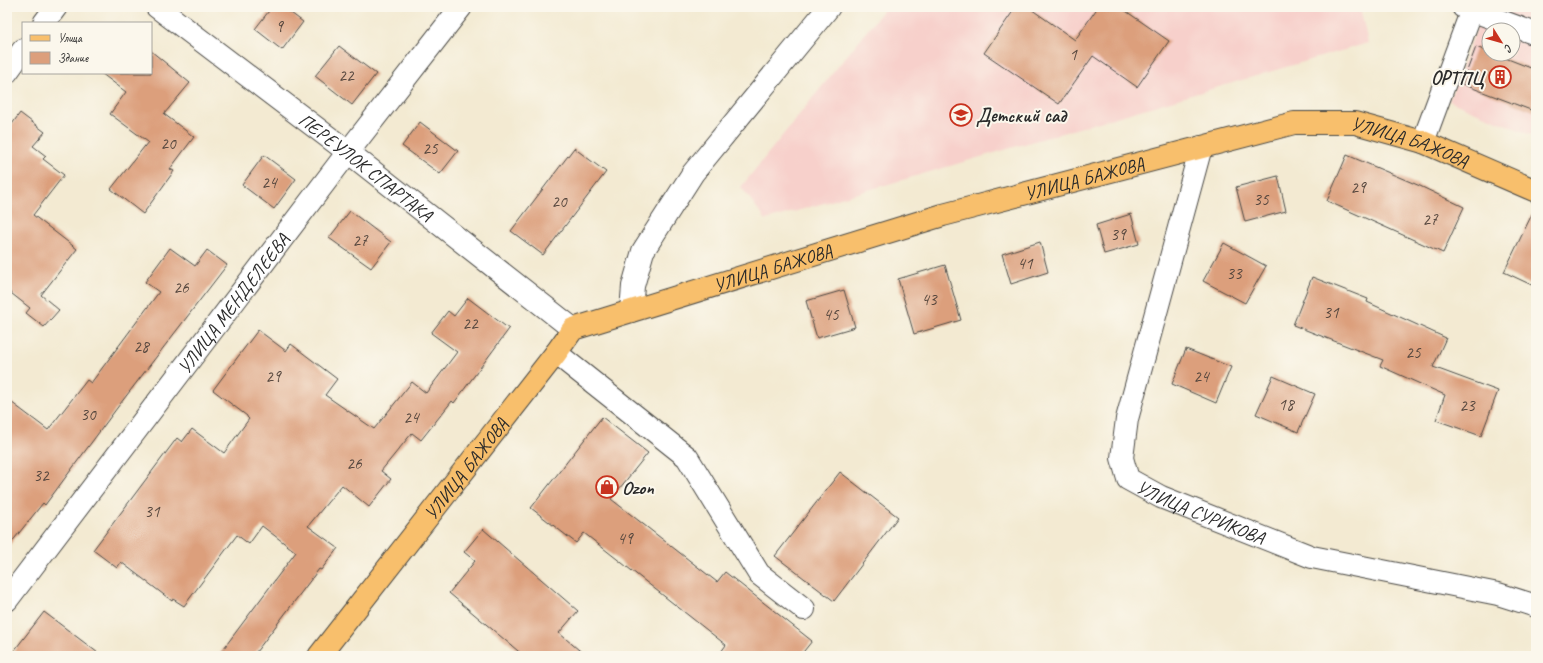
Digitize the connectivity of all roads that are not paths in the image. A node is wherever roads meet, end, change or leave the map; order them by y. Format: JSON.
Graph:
{"nodes":[{"id":1,"x":56,"y":7,"type":"edge"},
{"id":2,"x":157,"y":7,"type":"edge"},
{"id":3,"x":461,"y":7,"type":"edge"},
{"id":4,"x":829,"y":7,"type":"edge"},
{"id":5,"x":1470,"y":8,"type":"edge"},
{"id":6,"x":45,"y":22,"type":"edge"},
{"id":7,"x":1536,"y":34,"type":"edge"},
{"id":8,"x":22,"y":51,"type":"edge"},
{"id":9,"x":7,"y":72,"type":"edge"},
{"id":10,"x":1423,"y":142,"type":"junction"},
{"id":11,"x":1201,"y":147,"type":"junction"},
{"id":12,"x":348,"y":152,"type":"junction"},
{"id":13,"x":1536,"y":191,"type":"edge"},
{"id":14,"x":632,"y":311,"type":"junction"},
{"id":15,"x":573,"y":329,"type":"junction"},
{"id":16,"x":556,"y":353,"type":"junction"},
{"id":17,"x":7,"y":600,"type":"edge"},
{"id":18,"x":1536,"y":606,"type":"edge"},
{"id":19,"x":804,"y":608,"type":"dead end"},
{"id":20,"x":319,"y":656,"type":"edge"}],
"edges":[{"from":1,"to":6,"type":"street"},
{"from":2,"to":12,"type":"street","name":"ПЕРЕУЛОК СПАРТАКА"},
{"from":3,"to":12,"type":"street","name":"УЛИЦА МЕНДЕЛЕЕВА"},
{"from":4,"to":14,"type":"street"},
{"from":5,"to":7,"type":"street"},
{"from":5,"to":10,"type":"street"},
{"from":8,"to":9,"type":"street"},
{"from":10,"to":11,"type":"main road","name":"УЛИЦА БАЖОВА"},
{"from":10,"to":13,"type":"main road","name":"УЛИЦА БАЖОВА"},
{"from":11,"to":14,"type":"main road","name":"УЛИЦА БАЖОВА"},
{"from":11,"to":18,"type":"street","name":"УЛИЦА СУРИКОВА"},
{"from":12,"to":15,"type":"street","name":"ПЕРЕУЛОК СПАРТАКА"},
{"from":12,"to":17,"type":"street","name":"УЛИЦА МЕНДЕЛЕЕВА"},
{"from":14,"to":15,"type":"main road","name":"УЛИЦА БАЖОВА"},
{"from":15,"to":16,"type":"main road","name":"УЛИЦА БАЖОВА"},
{"from":16,"to":19,"type":"street"},
{"from":16,"to":20,"type":"main road","name":"УЛИЦА БАЖОВА"}]}
